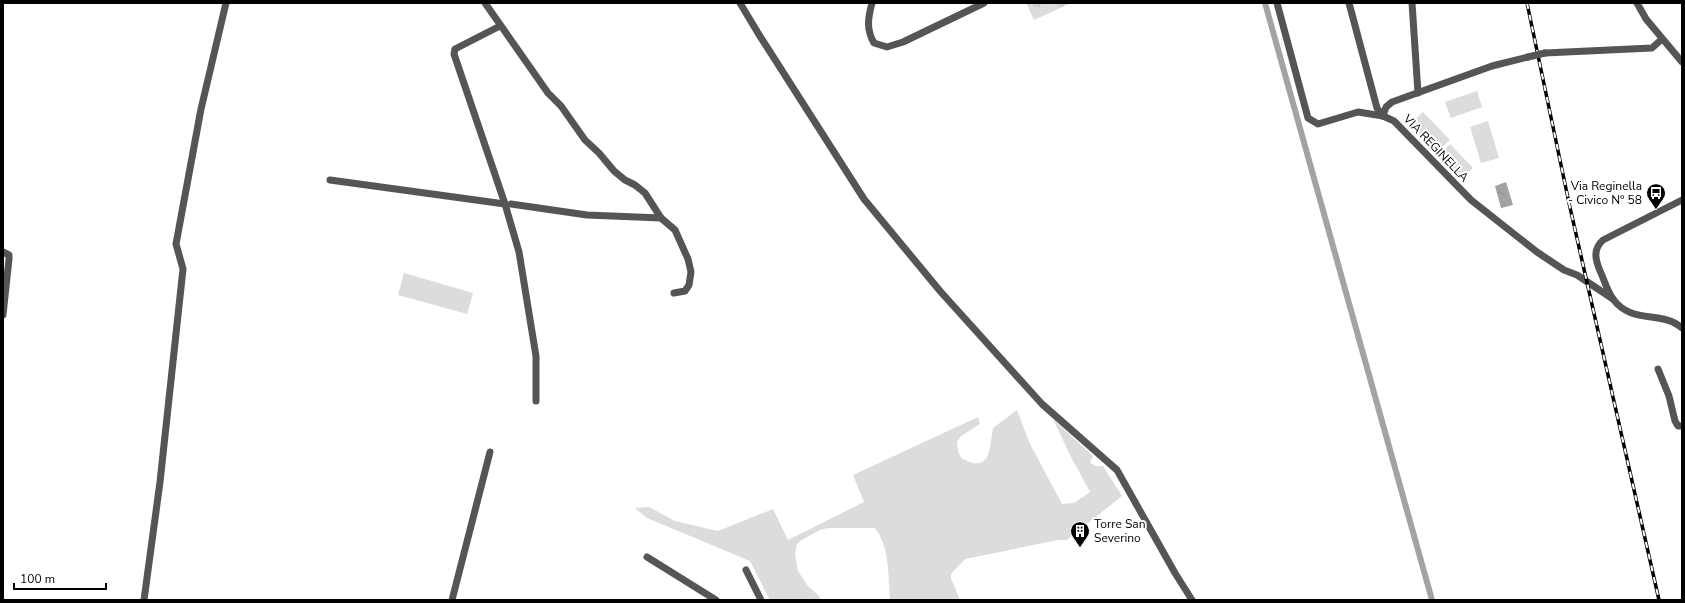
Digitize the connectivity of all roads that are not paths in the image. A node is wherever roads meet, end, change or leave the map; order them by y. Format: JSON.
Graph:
{"nodes":[{"id":1,"x":226,"y":3,"type":"edge"},
{"id":2,"x":485,"y":3,"type":"edge"},
{"id":3,"x":740,"y":3,"type":"edge"},
{"id":4,"x":872,"y":3,"type":"edge"},
{"id":5,"x":984,"y":3,"type":"edge"},
{"id":6,"x":1277,"y":3,"type":"edge"},
{"id":7,"x":1349,"y":3,"type":"edge"},
{"id":8,"x":1412,"y":3,"type":"edge"},
{"id":9,"x":1637,"y":3,"type":"edge"},
{"id":10,"x":500,"y":26,"type":"junction"},
{"id":11,"x":1662,"y":39,"type":"junction"},
{"id":12,"x":1682,"y":62,"type":"edge"},
{"id":13,"x":1418,"y":93,"type":"junction"},
{"id":14,"x":1383,"y":116,"type":"junction"},
{"id":15,"x":330,"y":180,"type":"dead end"},
{"id":16,"x":1682,"y":200,"type":"edge"},
{"id":17,"x":508,"y":204,"type":"junction"},
{"id":18,"x":661,"y":218,"type":"junction"},
{"id":19,"x":3,"y":252,"type":"edge"},
{"id":20,"x":674,"y":293,"type":"dead end"},
{"id":21,"x":1613,"y":299,"type":"junction"},
{"id":22,"x":3,"y":315,"type":"edge"},
{"id":23,"x":1682,"y":328,"type":"edge"},
{"id":24,"x":1658,"y":370,"type":"dead end"},
{"id":25,"x":536,"y":401,"type":"dead end"},
{"id":26,"x":1682,"y":426,"type":"edge"},
{"id":27,"x":490,"y":452,"type":"dead end"},
{"id":28,"x":647,"y":557,"type":"dead end"},
{"id":29,"x":746,"y":570,"type":"dead end"},
{"id":30,"x":144,"y":600,"type":"edge"},
{"id":31,"x":452,"y":600,"type":"edge"},
{"id":32,"x":716,"y":600,"type":"edge"},
{"id":33,"x":761,"y":600,"type":"edge"},
{"id":34,"x":1192,"y":600,"type":"edge"}],
"edges":[{"from":1,"to":30,"type":"street"},
{"from":2,"to":10,"type":"street"},
{"from":3,"to":34,"type":"street"},
{"from":4,"to":5,"type":"street"},
{"from":6,"to":14,"type":"street","name":"VIA REGINELLA"},
{"from":7,"to":14,"type":"street"},
{"from":8,"to":13,"type":"street"},
{"from":9,"to":11,"type":"street"},
{"from":10,"to":17,"type":"street"},
{"from":10,"to":18,"type":"street"},
{"from":11,"to":12,"type":"street"},
{"from":11,"to":13,"type":"street","bridge":true},
{"from":13,"to":14,"type":"street"},
{"from":14,"to":21,"type":"street","name":"VIA REGINELLA"},
{"from":15,"to":17,"type":"street"},
{"from":16,"to":21,"type":"street"},
{"from":17,"to":18,"type":"street"},
{"from":17,"to":25,"type":"street"},
{"from":18,"to":20,"type":"street"},
{"from":19,"to":22,"type":"street"},
{"from":21,"to":23,"type":"street","name":"VIA REGINELLA"},
{"from":24,"to":26,"type":"street"},
{"from":27,"to":31,"type":"street"},
{"from":28,"to":32,"type":"street"},
{"from":29,"to":33,"type":"street"}]}
